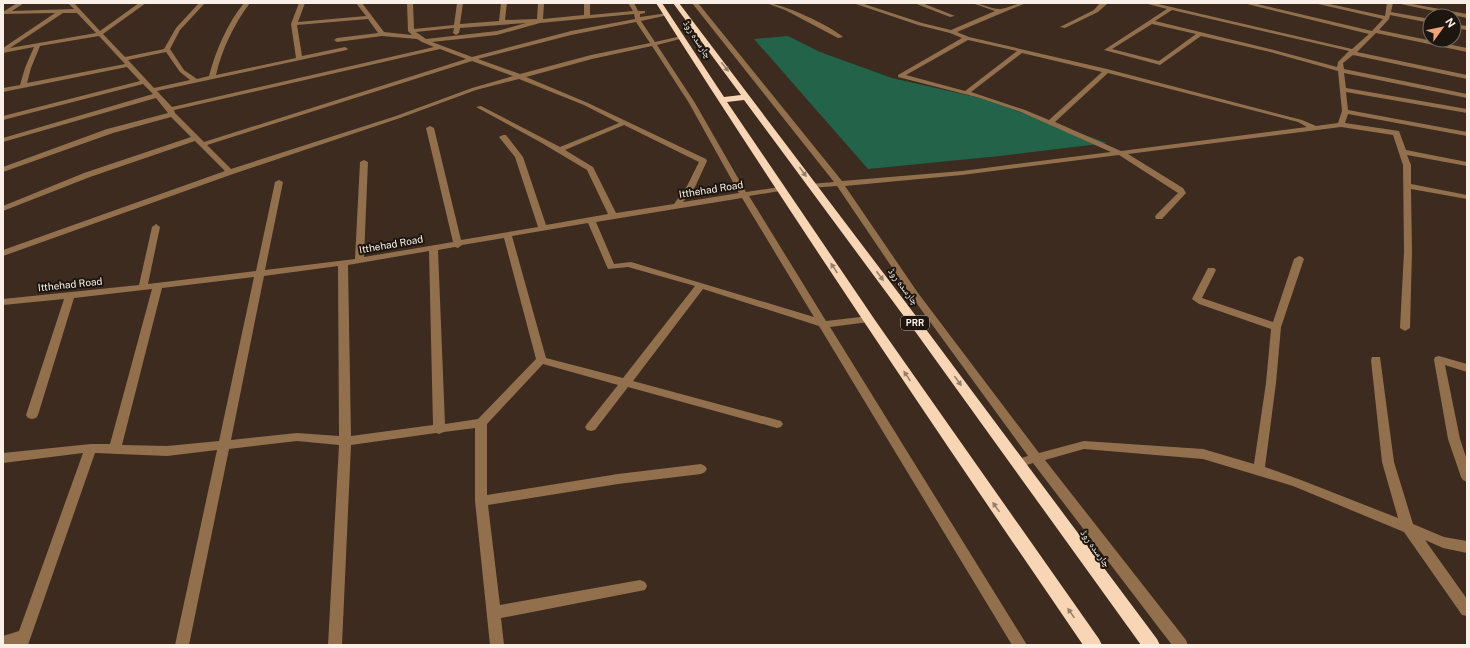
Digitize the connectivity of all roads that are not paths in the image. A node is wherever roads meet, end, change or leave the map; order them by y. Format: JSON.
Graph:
{"nodes":[{"id":1,"x":21,"y":3,"type":"edge"},
{"id":2,"x":71,"y":3,"type":"edge"},
{"id":3,"x":143,"y":3,"type":"edge"},
{"id":4,"x":202,"y":3,"type":"edge"},
{"id":5,"x":246,"y":3,"type":"edge"},
{"id":6,"x":302,"y":3,"type":"edge"},
{"id":7,"x":359,"y":3,"type":"edge"},
{"id":8,"x":410,"y":3,"type":"edge"},
{"id":9,"x":460,"y":3,"type":"edge"},
{"id":10,"x":504,"y":3,"type":"edge"},
{"id":11,"x":541,"y":3,"type":"edge"},
{"id":12,"x":586,"y":3,"type":"edge"},
{"id":13,"x":631,"y":3,"type":"edge"},
{"id":14,"x":676,"y":3,"type":"edge"},
{"id":15,"x":695,"y":3,"type":"edge"},
{"id":16,"x":769,"y":3,"type":"edge"},
{"id":17,"x":856,"y":3,"type":"edge"},
{"id":18,"x":917,"y":3,"type":"edge"},
{"id":19,"x":975,"y":3,"type":"edge"},
{"id":20,"x":1023,"y":3,"type":"edge"},
{"id":21,"x":1103,"y":3,"type":"edge"},
{"id":22,"x":1147,"y":3,"type":"edge"},
{"id":23,"x":1246,"y":3,"type":"edge"},
{"id":24,"x":1317,"y":3,"type":"edge"},
{"id":25,"x":1389,"y":3,"type":"edge"},
{"id":26,"x":1399,"y":3,"type":"edge"},
{"id":27,"x":663,"y":9,"type":"edge"},
{"id":28,"x":1171,"y":9,"type":"junction"},
{"id":29,"x":78,"y":11,"type":"junction"},
{"id":30,"x":1000,"y":11,"type":"junction"},
{"id":31,"x":61,"y":12,"type":"junction"},
{"id":32,"x":4,"y":14,"type":"edge"},
{"id":33,"x":638,"y":16,"type":"junction"},
{"id":34,"x":952,"y":16,"type":"dead end"},
{"id":35,"x":1388,"y":16,"type":"junction"},
{"id":36,"x":1467,"y":16,"type":"edge"},
{"id":37,"x":368,"y":17,"type":"junction"},
{"id":38,"x":587,"y":17,"type":"junction"},
{"id":39,"x":1422,"y":20,"type":"edge"},
{"id":40,"x":540,"y":21,"type":"junction"},
{"id":41,"x":502,"y":22,"type":"junction"},
{"id":42,"x":1151,"y":22,"type":"junction"},
{"id":43,"x":294,"y":24,"type":"junction"},
{"id":44,"x":1063,"y":27,"type":"dead end"},
{"id":45,"x":457,"y":28,"type":"junction"},
{"id":46,"x":411,"y":32,"type":"junction"},
{"id":47,"x":952,"y":32,"type":"junction"},
{"id":48,"x":1374,"y":32,"type":"junction"},
{"id":49,"x":100,"y":34,"type":"junction"},
{"id":50,"x":382,"y":34,"type":"junction"},
{"id":51,"x":1200,"y":34,"type":"junction"},
{"id":52,"x":840,"y":37,"type":"dead end"},
{"id":53,"x":455,"y":38,"type":"junction"},
{"id":54,"x":681,"y":38,"type":"junction"},
{"id":55,"x":967,"y":38,"type":"junction"},
{"id":56,"x":421,"y":39,"type":"junction"},
{"id":57,"x":337,"y":40,"type":"dead end"},
{"id":58,"x":654,"y":43,"type":"junction"},
{"id":59,"x":38,"y":45,"type":"junction"},
{"id":60,"x":440,"y":47,"type":"junction"},
{"id":61,"x":345,"y":49,"type":"dead end"},
{"id":62,"x":168,"y":50,"type":"junction"},
{"id":63,"x":1467,"y":50,"type":"edge"},
{"id":64,"x":1021,"y":51,"type":"junction"},
{"id":65,"x":1354,"y":52,"type":"junction"},
{"id":66,"x":124,"y":59,"type":"junction"},
{"id":67,"x":299,"y":59,"type":"junction"},
{"id":68,"x":472,"y":59,"type":"junction"},
{"id":69,"x":129,"y":65,"type":"junction"},
{"id":70,"x":1340,"y":70,"type":"junction"},
{"id":71,"x":1107,"y":71,"type":"junction"},
{"id":72,"x":212,"y":77,"type":"junction"},
{"id":73,"x":521,"y":77,"type":"junction"},
{"id":74,"x":1467,"y":78,"type":"edge"},
{"id":75,"x":196,"y":81,"type":"junction"},
{"id":76,"x":145,"y":82,"type":"junction"},
{"id":77,"x":23,"y":86,"type":"junction"},
{"id":78,"x":1343,"y":89,"type":"junction"},
{"id":79,"x":3,"y":90,"type":"edge"},
{"id":80,"x":155,"y":92,"type":"junction"},
{"id":81,"x":966,"y":93,"type":"junction"},
{"id":82,"x":1467,"y":96,"type":"edge"},
{"id":83,"x":747,"y":97,"type":"junction"},
{"id":84,"x":721,"y":100,"type":"junction"},
{"id":85,"x":479,"y":106,"type":"dead end"},
{"id":86,"x":171,"y":111,"type":"junction"},
{"id":87,"x":1345,"y":111,"type":"junction"},
{"id":88,"x":1467,"y":111,"type":"edge"},
{"id":89,"x":3,"y":118,"type":"edge"},
{"id":90,"x":1051,"y":122,"type":"junction"},
{"id":91,"x":624,"y":123,"type":"junction"},
{"id":92,"x":1341,"y":125,"type":"junction"},
{"id":93,"x":430,"y":128,"type":"dead end"},
{"id":94,"x":1315,"y":128,"type":"junction"},
{"id":95,"x":1467,"y":134,"type":"edge"},
{"id":96,"x":503,"y":137,"type":"dead end"},
{"id":97,"x":197,"y":138,"type":"junction"},
{"id":98,"x":3,"y":140,"type":"edge"},
{"id":99,"x":204,"y":144,"type":"junction"},
{"id":100,"x":559,"y":150,"type":"junction"},
{"id":101,"x":1402,"y":152,"type":"junction"},
{"id":102,"x":1122,"y":154,"type":"junction"},
{"id":103,"x":364,"y":162,"type":"dead end"},
{"id":104,"x":1467,"y":164,"type":"edge"},
{"id":105,"x":3,"y":170,"type":"edge"},
{"id":106,"x":230,"y":172,"type":"junction"},
{"id":107,"x":278,"y":182,"type":"dead end"},
{"id":108,"x":839,"y":183,"type":"junction"},
{"id":109,"x":813,"y":186,"type":"junction"},
{"id":110,"x":1407,"y":186,"type":"junction"},
{"id":111,"x":780,"y":190,"type":"junction"},
{"id":112,"x":744,"y":195,"type":"junction"},
{"id":113,"x":1467,"y":197,"type":"edge"},
{"id":114,"x":678,"y":205,"type":"junction"},
{"id":115,"x":3,"y":208,"type":"edge"},
{"id":116,"x":613,"y":216,"type":"junction"},
{"id":117,"x":1159,"y":217,"type":"dead end"},
{"id":118,"x":591,"y":220,"type":"junction"},
{"id":119,"x":156,"y":227,"type":"dead end"},
{"id":120,"x":544,"y":229,"type":"junction"},
{"id":121,"x":508,"y":236,"type":"junction"},
{"id":122,"x":458,"y":245,"type":"junction"},
{"id":123,"x":433,"y":248,"type":"junction"},
{"id":124,"x":3,"y":253,"type":"edge"},
{"id":125,"x":1299,"y":259,"type":"dead end"},
{"id":126,"x":359,"y":261,"type":"junction"},
{"id":127,"x":343,"y":263,"type":"junction"},
{"id":128,"x":1212,"y":270,"type":"dead end"},
{"id":129,"x":259,"y":274,"type":"junction"},
{"id":130,"x":701,"y":285,"type":"junction"},
{"id":131,"x":158,"y":286,"type":"junction"},
{"id":132,"x":143,"y":287,"type":"junction"},
{"id":133,"x":70,"y":295,"type":"junction"},
{"id":134,"x":3,"y":302,"type":"edge"},
{"id":135,"x":869,"y":319,"type":"junction"},
{"id":136,"x":824,"y":324,"type":"junction"},
{"id":137,"x":1276,"y":328,"type":"junction"},
{"id":138,"x":1405,"y":328,"type":"dead end"},
{"id":139,"x":541,"y":360,"type":"junction"},
{"id":140,"x":1376,"y":360,"type":"dead end"},
{"id":141,"x":1467,"y":368,"type":"edge"},
{"id":142,"x":625,"y":382,"type":"junction"},
{"id":143,"x":32,"y":415,"type":"dead end"},
{"id":144,"x":481,"y":423,"type":"junction"},
{"id":145,"x":777,"y":424,"type":"dead end"},
{"id":146,"x":591,"y":427,"type":"dead end"},
{"id":147,"x":440,"y":430,"type":"junction"},
{"id":148,"x":345,"y":441,"type":"junction"},
{"id":149,"x":224,"y":444,"type":"junction"},
{"id":150,"x":91,"y":448,"type":"junction"},
{"id":151,"x":115,"y":449,"type":"junction"},
{"id":152,"x":3,"y":458,"type":"edge"},
{"id":153,"x":1036,"y":458,"type":"junction"},
{"id":154,"x":1018,"y":463,"type":"junction"},
{"id":155,"x":701,"y":470,"type":"dead end"},
{"id":156,"x":1259,"y":470,"type":"junction"},
{"id":157,"x":1467,"y":477,"type":"edge"},
{"id":158,"x":482,"y":501,"type":"junction"},
{"id":159,"x":1406,"y":526,"type":"junction"},
{"id":160,"x":1467,"y":547,"type":"edge"},
{"id":161,"x":640,"y":586,"type":"dead end"},
{"id":162,"x":1467,"y":610,"type":"edge"},
{"id":163,"x":494,"y":613,"type":"junction"},
{"id":164,"x":22,"y":641,"type":"edge"},
{"id":165,"x":3,"y":643,"type":"edge"},
{"id":166,"x":182,"y":645,"type":"edge"},
{"id":167,"x":335,"y":645,"type":"edge"},
{"id":168,"x":497,"y":645,"type":"edge"},
{"id":169,"x":1020,"y":645,"type":"edge"},
{"id":170,"x":1093,"y":645,"type":"edge"},
{"id":171,"x":1151,"y":645,"type":"edge"},
{"id":172,"x":1181,"y":645,"type":"edge"}],
"edges":[{"from":1,"to":32,"type":"street"},
{"from":2,"to":29,"type":"street"},
{"from":3,"to":49,"type":"street"},
{"from":4,"to":62,"type":"street"},
{"from":5,"to":72,"type":"street"},
{"from":6,"to":43,"type":"street"},
{"from":7,"to":37,"type":"street"},
{"from":8,"to":46,"type":"street"},
{"from":9,"to":45,"type":"street"},
{"from":10,"to":41,"type":"street"},
{"from":11,"to":40,"type":"street"},
{"from":12,"to":38,"type":"street"},
{"from":13,"to":33,"type":"street"},
{"from":14,"to":83,"type":"highway","name":"چارسدہ روڈ","number":"PRR","one_way":true},
{"from":15,"to":108,"type":"street"},
{"from":16,"to":52,"type":"street"},
{"from":17,"to":47,"type":"street"},
{"from":18,"to":34,"type":"street"},
{"from":19,"to":30,"type":"street"},
{"from":20,"to":30,"type":"street"},
{"from":21,"to":44,"type":"street"},
{"from":22,"to":28,"type":"street"},
{"from":23,"to":48,"type":"street"},
{"from":24,"to":35,"type":"street"},
{"from":25,"to":35,"type":"street"},
{"from":26,"to":36,"type":"street"},
{"from":27,"to":33,"type":"street"},
{"from":27,"to":54,"type":"highway","name":"چارسدہ روڈ"},
{"from":28,"to":42,"type":"street"},
{"from":28,"to":65,"type":"street"},
{"from":29,"to":31,"type":"street"},
{"from":29,"to":49,"type":"street"},
{"from":30,"to":47,"type":"street"},
{"from":31,"to":32,"type":"street"},
{"from":31,"to":59,"type":"street"},
{"from":33,"to":38,"type":"street"},
{"from":33,"to":58,"type":"street"},
{"from":33,"to":68,"type":"street"},
{"from":35,"to":39,"type":"street"},
{"from":35,"to":48,"type":"street"},
{"from":37,"to":43,"type":"street"},
{"from":37,"to":50,"type":"street"},
{"from":38,"to":40,"type":"street"},
{"from":40,"to":41,"type":"street"},
{"from":40,"to":53,"type":"street"},
{"from":41,"to":45,"type":"street"},
{"from":42,"to":51,"type":"street"},
{"from":42,"to":51,"type":"street"},
{"from":43,"to":67,"type":"street"},
{"from":45,"to":46,"type":"street"},
{"from":45,"to":53,"type":"street"},
{"from":46,"to":56,"type":"street"},
{"from":47,"to":55,"type":"street"},
{"from":48,"to":63,"type":"street"},
{"from":48,"to":65,"type":"street"},
{"from":49,"to":59,"type":"street"},
{"from":49,"to":66,"type":"street"},
{"from":50,"to":56,"type":"street"},
{"from":50,"to":57,"type":"street"},
{"from":51,"to":70,"type":"street"},
{"from":53,"to":56,"type":"street"},
{"from":54,"to":58,"type":"street"},
{"from":54,"to":84,"type":"highway","name":"چارسدہ روڈ"},
{"from":55,"to":64,"type":"street"},
{"from":55,"to":81,"type":"street"},
{"from":56,"to":60,"type":"street"},
{"from":58,"to":73,"type":"street"},
{"from":58,"to":112,"type":"street"},
{"from":59,"to":77,"type":"street"},
{"from":60,"to":68,"type":"street"},
{"from":60,"to":86,"type":"street"},
{"from":61,"to":67,"type":"street"},
{"from":62,"to":66,"type":"street"},
{"from":62,"to":75,"type":"street"},
{"from":64,"to":71,"type":"street"},
{"from":64,"to":81,"type":"street"},
{"from":65,"to":70,"type":"street"},
{"from":65,"to":74,"type":"street"},
{"from":66,"to":69,"type":"street"},
{"from":67,"to":72,"type":"street"},
{"from":68,"to":73,"type":"street"},
{"from":68,"to":99,"type":"street"},
{"from":69,"to":76,"type":"street"},
{"from":69,"to":77,"type":"street"},
{"from":70,"to":78,"type":"street"},
{"from":70,"to":82,"type":"street"},
{"from":71,"to":90,"type":"street"},
{"from":71,"to":94,"type":"street"},
{"from":72,"to":75,"type":"street"},
{"from":73,"to":91,"type":"street"},
{"from":73,"to":106,"type":"street"},
{"from":75,"to":80,"type":"street"},
{"from":76,"to":80,"type":"street"},
{"from":76,"to":89,"type":"street"},
{"from":77,"to":79,"type":"street"},
{"from":78,"to":87,"type":"street"},
{"from":78,"to":88,"type":"street"},
{"from":80,"to":86,"type":"street"},
{"from":80,"to":98,"type":"street"},
{"from":81,"to":90,"type":"street"},
{"from":83,"to":84,"type":"highway"},
{"from":83,"to":109,"type":"highway","name":"چارسدہ روڈ","number":"PRR","one_way":true},
{"from":84,"to":111,"type":"highway","name":"چارسدہ روڈ"},
{"from":85,"to":100,"type":"street"},
{"from":86,"to":97,"type":"street"},
{"from":86,"to":105,"type":"street"},
{"from":87,"to":92,"type":"street"},
{"from":87,"to":95,"type":"street"},
{"from":90,"to":102,"type":"street"},
{"from":91,"to":100,"type":"street"},
{"from":91,"to":114,"type":"street"},
{"from":92,"to":94,"type":"street"},
{"from":92,"to":101,"type":"street"},
{"from":93,"to":122,"type":"street"},
{"from":94,"to":102,"type":"street"},
{"from":96,"to":120,"type":"street"},
{"from":97,"to":99,"type":"street"},
{"from":97,"to":115,"type":"street"},
{"from":99,"to":106,"type":"street"},
{"from":100,"to":116,"type":"street"},
{"from":101,"to":104,"type":"street"},
{"from":101,"to":110,"type":"street"},
{"from":102,"to":108,"type":"street"},
{"from":102,"to":117,"type":"street"},
{"from":103,"to":126,"type":"street"},
{"from":106,"to":124,"type":"street"},
{"from":107,"to":129,"type":"street"},
{"from":108,"to":109,"type":"street"},
{"from":108,"to":153,"type":"street"},
{"from":109,"to":154,"type":"highway","name":"چارسدہ روڈ","number":"PRR","one_way":true},
{"from":110,"to":113,"type":"street"},
{"from":110,"to":138,"type":"street"},
{"from":111,"to":112,"type":"street","name":"Itthehad Road"},
{"from":135,"to":111,"type":"highway","name":"چارسدہ روڈ","one_way":true},
{"from":112,"to":114,"type":"street","name":"Itthehad Road"},
{"from":112,"to":136,"type":"street"},
{"from":114,"to":116,"type":"street","name":"Itthehad Road"},
{"from":116,"to":118,"type":"street","name":"Itthehad Road"},
{"from":118,"to":120,"type":"street","name":"Itthehad Road"},
{"from":118,"to":130,"type":"street"},
{"from":119,"to":132,"type":"street"},
{"from":120,"to":121,"type":"street","name":"Itthehad Road"},
{"from":121,"to":122,"type":"street","name":"Itthehad Road"},
{"from":121,"to":139,"type":"street"},
{"from":122,"to":123,"type":"street","name":"Itthehad Road"},
{"from":123,"to":126,"type":"street","name":"Itthehad Road"},
{"from":123,"to":147,"type":"street"},
{"from":125,"to":137,"type":"street"},
{"from":126,"to":127,"type":"street","name":"Itthehad Road"},
{"from":127,"to":129,"type":"street","name":"Itthehad Road"},
{"from":127,"to":148,"type":"street"},
{"from":128,"to":137,"type":"street"},
{"from":129,"to":131,"type":"street","name":"Itthehad Road"},
{"from":129,"to":149,"type":"street"},
{"from":130,"to":136,"type":"street"},
{"from":130,"to":142,"type":"street"},
{"from":131,"to":132,"type":"street","name":"Itthehad Road"},
{"from":131,"to":151,"type":"street"},
{"from":132,"to":133,"type":"street","name":"Itthehad Road"},
{"from":133,"to":134,"type":"street","name":"Itthehad Road"},
{"from":133,"to":143,"type":"street"},
{"from":135,"to":136,"type":"street"},
{"from":170,"to":135,"type":"highway","name":"چارسدہ روڈ","one_way":true},
{"from":136,"to":169,"type":"street"},
{"from":137,"to":156,"type":"street"},
{"from":139,"to":142,"type":"street"},
{"from":139,"to":144,"type":"street"},
{"from":140,"to":159,"type":"street"},
{"from":141,"to":157,"type":"street"},
{"from":142,"to":145,"type":"street"},
{"from":142,"to":146,"type":"street"},
{"from":144,"to":147,"type":"street"},
{"from":144,"to":158,"type":"street"},
{"from":147,"to":148,"type":"street"},
{"from":148,"to":149,"type":"street"},
{"from":148,"to":167,"type":"street"},
{"from":149,"to":151,"type":"street"},
{"from":149,"to":166,"type":"street"},
{"from":150,"to":151,"type":"street"},
{"from":150,"to":152,"type":"street"},
{"from":150,"to":164,"type":"street"},
{"from":153,"to":154,"type":"street"},
{"from":153,"to":156,"type":"street"},
{"from":153,"to":172,"type":"street"},
{"from":154,"to":171,"type":"highway","name":"چارسدہ روڈ","number":"PRR"},
{"from":155,"to":158,"type":"street"},
{"from":156,"to":159,"type":"street"},
{"from":158,"to":163,"type":"street"},
{"from":159,"to":160,"type":"street"},
{"from":159,"to":162,"type":"street"},
{"from":161,"to":163,"type":"street"},
{"from":163,"to":168,"type":"street"},
{"from":164,"to":165,"type":"street"}]}
